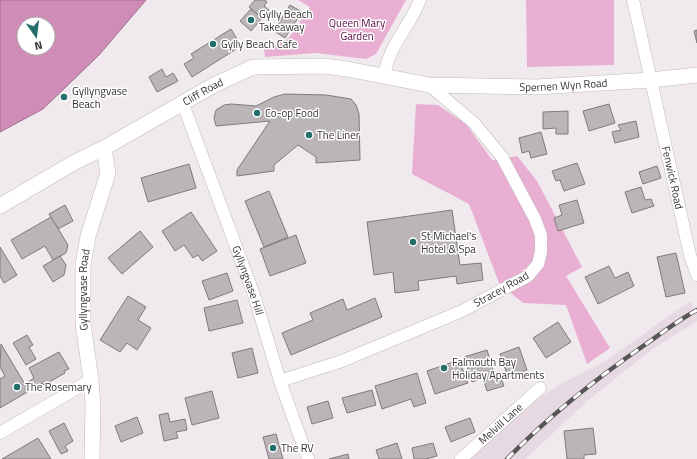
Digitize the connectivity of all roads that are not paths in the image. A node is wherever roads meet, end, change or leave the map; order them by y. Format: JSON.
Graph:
{"nodes":[{"id":1,"x":420,"y":0,"type":"edge"},
{"id":2,"x":633,"y":0,"type":"edge"},
{"id":3,"x":697,"y":75,"type":"edge"},
{"id":4,"x":384,"y":76,"type":"junction"},
{"id":5,"x":651,"y":80,"type":"junction"},
{"id":6,"x":429,"y":85,"type":"junction"},
{"id":7,"x":183,"y":104,"type":"junction"},
{"id":8,"x":104,"y":148,"type":"junction"},
{"id":9,"x":0,"y":206,"type":"edge"},
{"id":10,"x":697,"y":275,"type":"edge"},
{"id":11,"x":91,"y":380,"type":"junction"},
{"id":12,"x":280,"y":381,"type":"junction"},
{"id":13,"x":540,"y":388,"type":"dead end"},
{"id":14,"x":0,"y":433,"type":"edge"},
{"id":15,"x":92,"y":459,"type":"edge"},
{"id":16,"x":308,"y":459,"type":"edge"},
{"id":17,"x":461,"y":459,"type":"edge"}],
"edges":[{"from":1,"to":4,"type":"street"},
{"from":2,"to":5,"type":"street","name":"Fenwick Road"},
{"from":3,"to":5,"type":"street","name":"Spernen Wyn Road"},
{"from":4,"to":6,"type":"street","name":"Cliff Road"},
{"from":4,"to":7,"type":"street","name":"Cliff Road"},
{"from":5,"to":6,"type":"street","name":"Spernen Wyn Road"},
{"from":5,"to":10,"type":"street","name":"Fenwick Road"},
{"from":6,"to":12,"type":"street","name":"Stracey Road"},
{"from":7,"to":8,"type":"street","name":"Cliff Road"},
{"from":7,"to":12,"type":"street","name":"Gyllyngvase Hill"},
{"from":8,"to":9,"type":"street","name":"Cliff Road"},
{"from":8,"to":11,"type":"street","name":"Gyllyngvase Road"},
{"from":11,"to":14,"type":"street"},
{"from":11,"to":15,"type":"street","name":"Gyllyngvase Road"},
{"from":12,"to":16,"type":"street","name":"Gyllyngvase Hill"},
{"from":13,"to":17,"type":"street","name":"Melvill Lane"}]}
